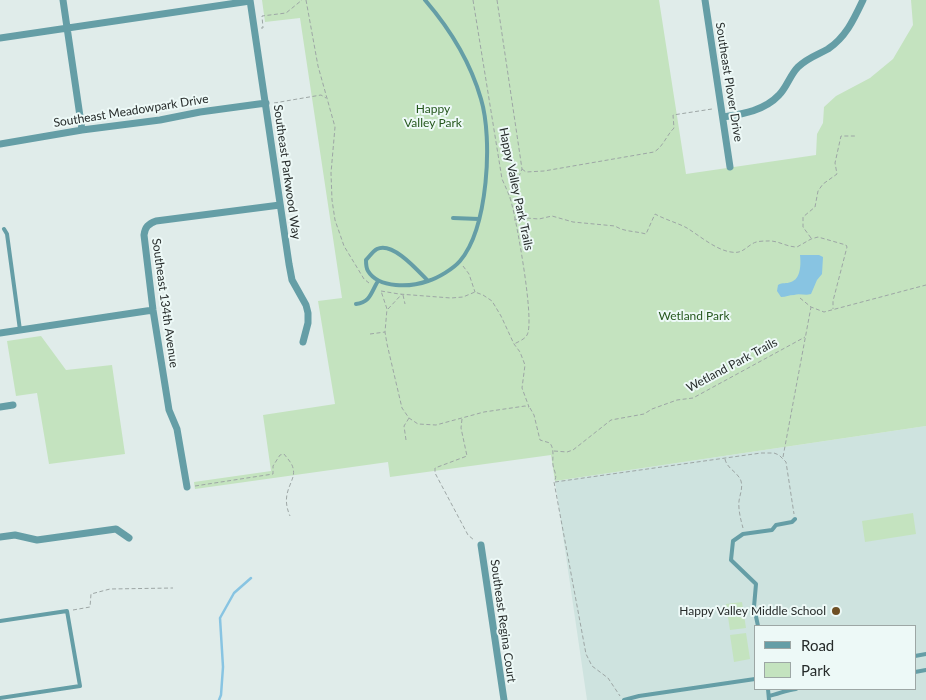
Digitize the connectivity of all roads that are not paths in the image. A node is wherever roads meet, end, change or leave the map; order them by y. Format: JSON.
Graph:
{"nodes":[{"id":1,"x":63,"y":0,"type":"edge"},
{"id":2,"x":425,"y":0,"type":"edge"},
{"id":3,"x":705,"y":0,"type":"edge"},
{"id":4,"x":863,"y":0,"type":"edge"},
{"id":5,"x":250,"y":1,"type":"edge"},
{"id":6,"x":66,"y":27,"type":"junction"},
{"id":7,"x":0,"y":38,"type":"edge"},
{"id":8,"x":266,"y":104,"type":"junction"},
{"id":9,"x":723,"y":117,"type":"junction"},
{"id":10,"x":82,"y":130,"type":"junction"},
{"id":11,"x":0,"y":144,"type":"edge"},
{"id":12,"x":730,"y":166,"type":"dead end"},
{"id":13,"x":280,"y":205,"type":"junction"},
{"id":14,"x":453,"y":218,"type":"dead end"},
{"id":15,"x":479,"y":219,"type":"junction"},
{"id":16,"x":4,"y":230,"type":"dead end"},
{"id":17,"x":378,"y":281,"type":"junction"},
{"id":18,"x":428,"y":281,"type":"junction"},
{"id":19,"x":356,"y":304,"type":"dead end"},
{"id":20,"x":153,"y":310,"type":"junction"},
{"id":21,"x":20,"y":330,"type":"junction"},
{"id":22,"x":0,"y":333,"type":"edge"},
{"id":23,"x":303,"y":342,"type":"dead end"},
{"id":24,"x":13,"y":406,"type":"dead end"},
{"id":25,"x":0,"y":408,"type":"edge"},
{"id":26,"x":186,"y":486,"type":"road end"},
{"id":27,"x":795,"y":519,"type":"road end"},
{"id":28,"x":0,"y":537,"type":"edge"},
{"id":29,"x":129,"y":538,"type":"dead end"},
{"id":30,"x":481,"y":546,"type":"dead end"},
{"id":31,"x":0,"y":621,"type":"edge"},
{"id":32,"x":758,"y":625,"type":"edge"},
{"id":33,"x":754,"y":679,"type":"edge"},
{"id":34,"x":788,"y":690,"type":"edge"},
{"id":35,"x":0,"y":698,"type":"edge"},
{"id":36,"x":769,"y":698,"type":"edge"},
{"id":37,"x":504,"y":700,"type":"edge"},
{"id":38,"x":624,"y":700,"type":"edge"}],
"edges":[{"from":1,"to":6,"type":"street"},
{"from":2,"to":15,"type":"lane"},
{"from":3,"to":9,"type":"street","name":"Southeast Plover Drive"},
{"from":4,"to":9,"type":"street"},
{"from":5,"to":6,"type":"street"},
{"from":5,"to":8,"type":"street","name":"Southeast Parkwood Way"},
{"from":6,"to":7,"type":"street"},
{"from":6,"to":10,"type":"street"},
{"from":8,"to":10,"type":"street","name":"Southeast Meadowpark Drive"},
{"from":8,"to":13,"type":"street","name":"Southeast Parkwood Way"},
{"from":9,"to":12,"type":"street","name":"Southeast Plover Drive"},
{"from":10,"to":11,"type":"street","name":"Southeast Meadowpark Drive"},
{"from":13,"to":20,"type":"street","name":"Southeast 134th Avenue"},
{"from":13,"to":23,"type":"street","name":"Southeast Parkwood Way"},
{"from":14,"to":15,"type":"lane"},
{"from":15,"to":18,"type":"lane"},
{"from":16,"to":21,"type":"lane"},
{"from":17,"to":18,"type":"lane"},
{"from":17,"to":18,"type":"lane"},
{"from":17,"to":19,"type":"lane"},
{"from":20,"to":21,"type":"street"},
{"from":20,"to":26,"type":"street","name":"Southeast 134th Avenue"},
{"from":21,"to":22,"type":"street"},
{"from":24,"to":25,"type":"street"},
{"from":27,"to":32,"type":"lane"},
{"from":28,"to":29,"type":"street"},
{"from":30,"to":37,"type":"street","name":"Southeast Regina Court"},
{"from":31,"to":35,"type":"lane"},
{"from":33,"to":38,"type":"lane"},
{"from":34,"to":36,"type":"lane"}]}
